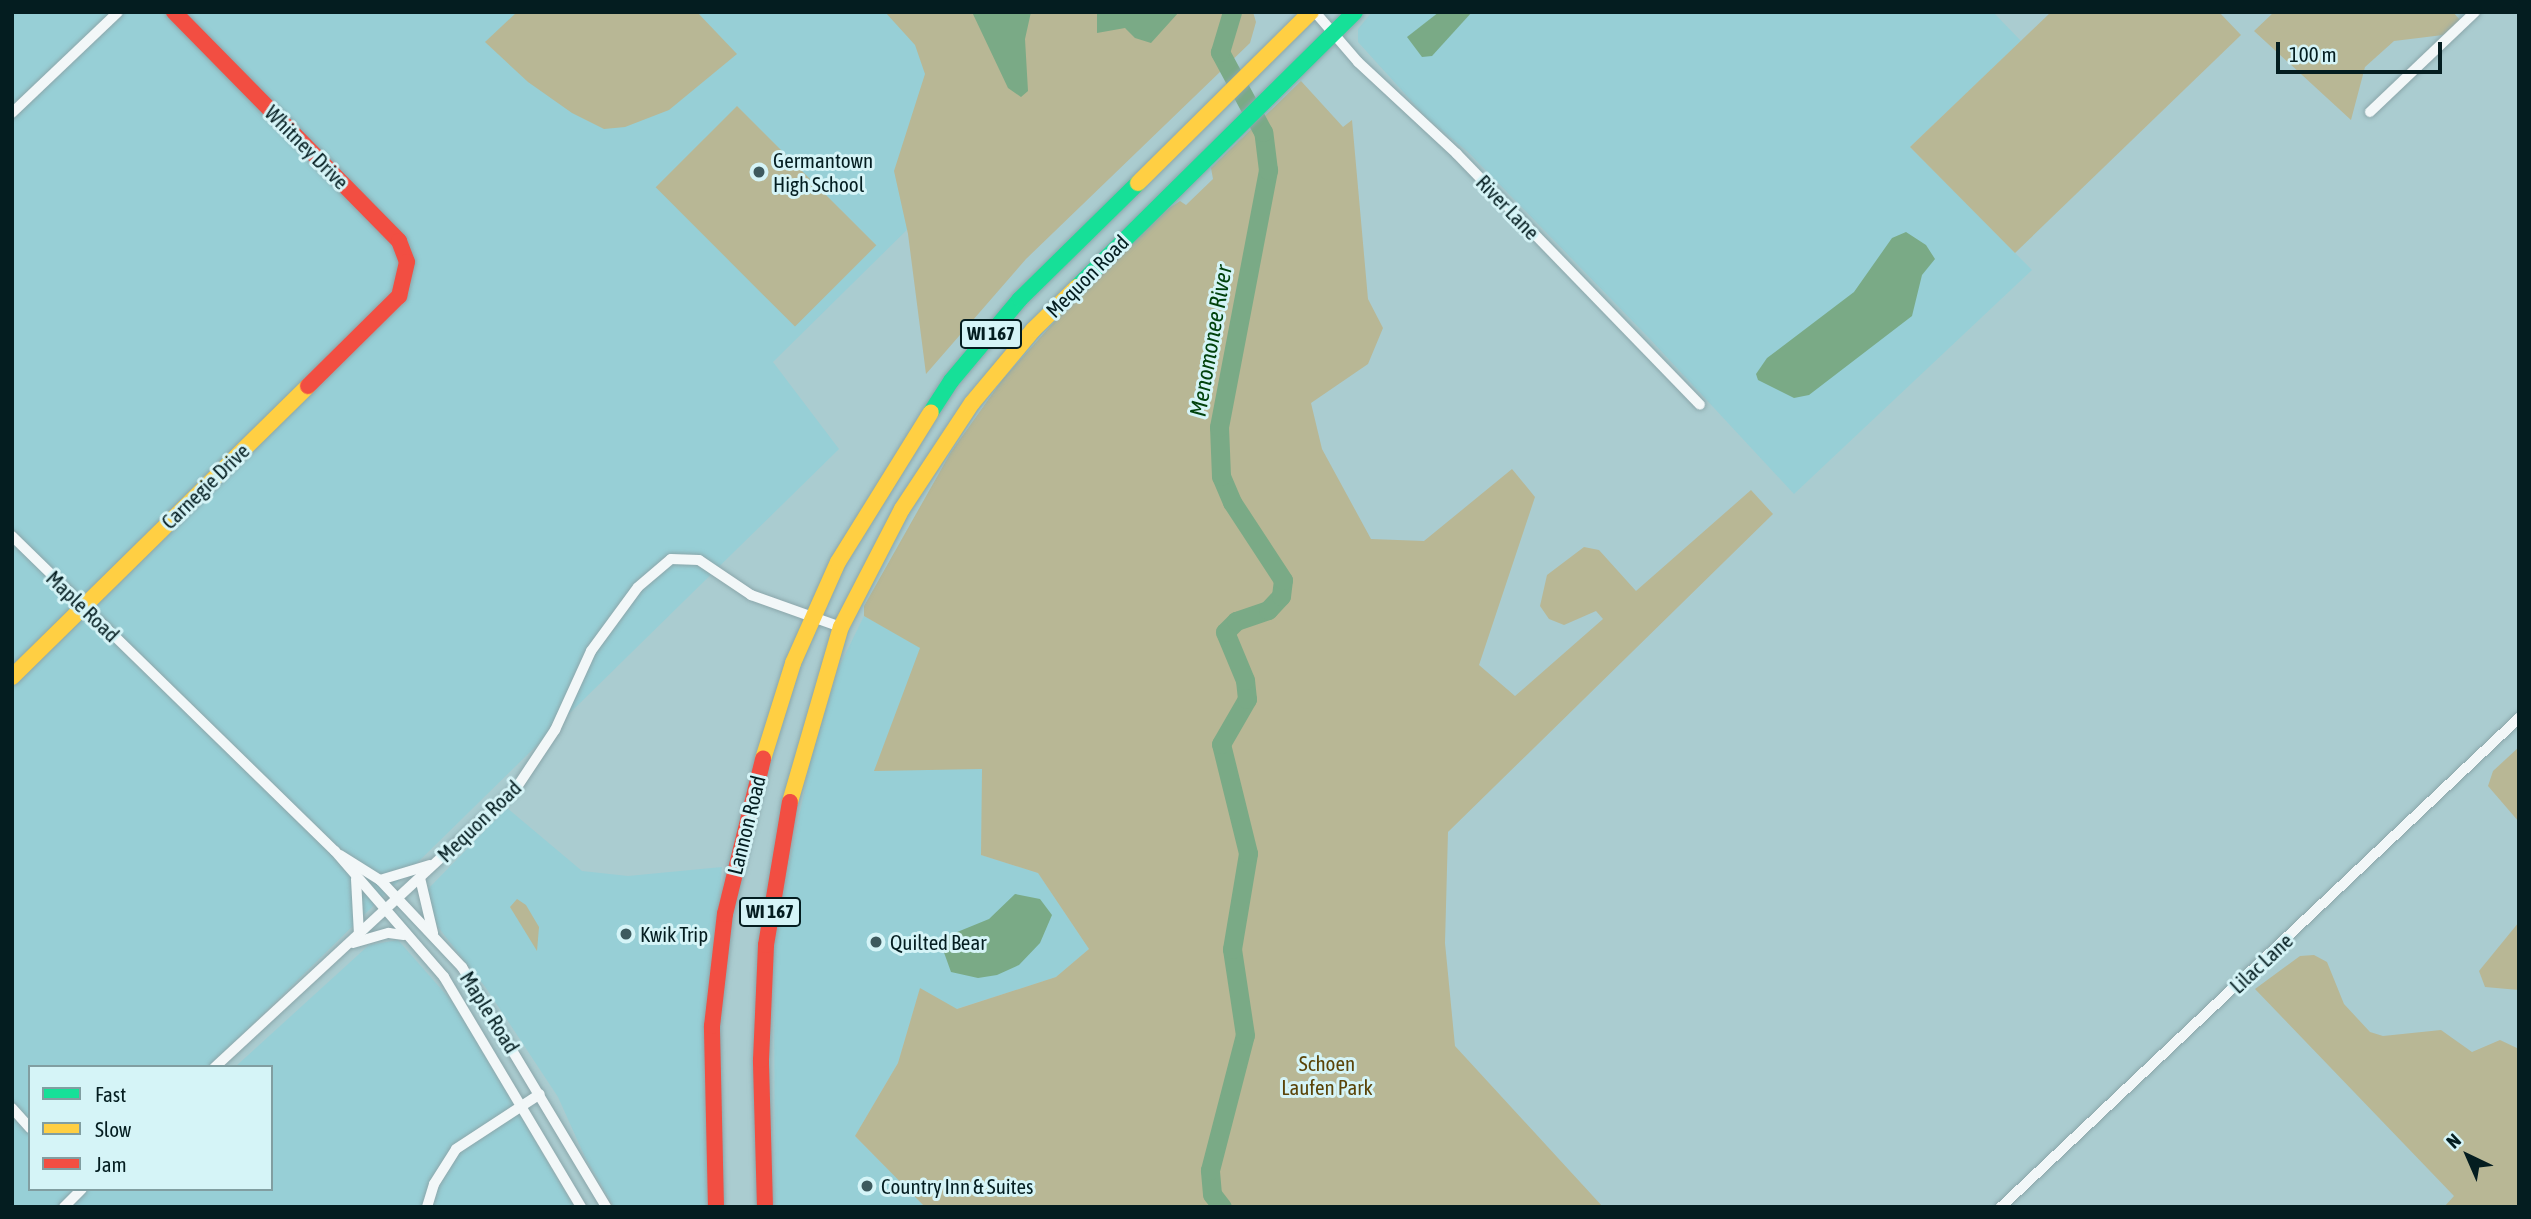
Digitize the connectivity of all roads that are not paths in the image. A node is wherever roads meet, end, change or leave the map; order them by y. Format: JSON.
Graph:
{"nodes":[{"id":1,"x":118,"y":12,"type":"edge"},
{"id":2,"x":174,"y":12,"type":"edge"},
{"id":3,"x":1313,"y":12,"type":"edge"},
{"id":4,"x":1355,"y":12,"type":"edge"},
{"id":5,"x":2475,"y":12,"type":"edge"},
{"id":6,"x":1332,"y":34,"type":"junction"},
{"id":7,"x":2370,"y":112,"type":"dead end"},
{"id":8,"x":12,"y":113,"type":"edge"},
{"id":9,"x":399,"y":296,"type":"joint"},
{"id":10,"x":1700,"y":405,"type":"dead end"},
{"id":11,"x":12,"y":536,"type":"edge"},
{"id":12,"x":83,"y":605,"type":"junction"},
{"id":13,"x":813,"y":619,"type":"junction"},
{"id":14,"x":841,"y":627,"type":"junction"},
{"id":15,"x":12,"y":677,"type":"edge"},
{"id":16,"x":2519,"y":718,"type":"edge"},
{"id":17,"x":335,"y":851,"type":"junction"},
{"id":18,"x":436,"y":863,"type":"junction"},
{"id":19,"x":420,"y":878,"type":"junction"},
{"id":20,"x":356,"y":879,"type":"junction"},
{"id":21,"x":380,"y":880,"type":"junction"},
{"id":22,"x":398,"y":898,"type":"junction"},
{"id":23,"x":383,"y":912,"type":"junction"},
{"id":24,"x":359,"y":934,"type":"junction"},
{"id":25,"x":404,"y":935,"type":"junction"},
{"id":26,"x":436,"y":939,"type":"junction"},
{"id":27,"x":347,"y":945,"type":"junction"},
{"id":28,"x":217,"y":1065,"type":"edge"},
{"id":29,"x":540,"y":1094,"type":"junction"},
{"id":30,"x":522,"y":1105,"type":"junction"},
{"id":31,"x":12,"y":1108,"type":"edge"},
{"id":32,"x":28,"y":1126,"type":"edge"},
{"id":33,"x":80,"y":1191,"type":"edge"},
{"id":34,"x":64,"y":1207,"type":"edge"},
{"id":35,"x":427,"y":1207,"type":"edge"},
{"id":36,"x":581,"y":1207,"type":"edge"},
{"id":37,"x":606,"y":1207,"type":"edge"},
{"id":38,"x":716,"y":1207,"type":"edge"},
{"id":39,"x":765,"y":1207,"type":"edge"},
{"id":40,"x":2001,"y":1207,"type":"edge"}],
"edges":[{"from":1,"to":8,"type":"street"},
{"from":2,"to":9,"type":"main road","name":"Whitney Drive"},
{"from":3,"to":6,"type":"street","name":"River Lane"},
{"from":3,"to":13,"type":"main road","name":"Mequon Road","number":"WI 167"},
{"from":4,"to":6,"type":"main road","name":"Mequon Road","number":"WI 167"},
{"from":5,"to":7,"type":"street"},
{"from":6,"to":10,"type":"street","name":"River Lane"},
{"from":6,"to":14,"type":"main road","name":"Mequon Road","number":"WI 167"},
{"from":9,"to":12,"type":"main road","name":"Carnegie Drive"},
{"from":11,"to":12,"type":"street","name":"Maple Road"},
{"from":12,"to":15,"type":"main road","name":"Carnegie Drive"},
{"from":12,"to":17,"type":"street","name":"Maple Road"},
{"from":13,"to":14,"type":"street","name":"Mequon Road"},
{"from":13,"to":18,"type":"street","name":"Mequon Road"},
{"from":13,"to":38,"type":"main road","name":"Lannon Road","number":"WI 167"},
{"from":14,"to":39,"type":"main road","name":"Lannon Road","number":"WI 167"},
{"from":16,"to":40,"type":"street","name":"Lilac Lane"},
{"from":17,"to":20,"type":"street","name":"Maple Road"},
{"from":17,"to":21,"type":"street","name":"Maple Road"},
{"from":18,"to":19,"type":"street","name":"Mequon Road"},
{"from":18,"to":21,"type":"street"},
{"from":19,"to":22,"type":"street","name":"Mequon Road"},
{"from":19,"to":26,"type":"street"},
{"from":20,"to":23,"type":"street","name":"Maple Road"},
{"from":20,"to":24,"type":"street"},
{"from":21,"to":22,"type":"street","name":"Maple Road"},
{"from":22,"to":23,"type":"street","name":"Mequon Road"},
{"from":22,"to":26,"type":"street","name":"Maple Road"},
{"from":23,"to":24,"type":"street","name":"Mequon Road"},
{"from":23,"to":25,"type":"street","name":"Maple Road"},
{"from":24,"to":27,"type":"street","name":"Mequon Road"},
{"from":25,"to":27,"type":"street"},
{"from":25,"to":30,"type":"street","name":"Maple Road"},
{"from":26,"to":29,"type":"street","name":"Maple Road"},
{"from":27,"to":28,"type":"street","name":"Mequon Road"},
{"from":29,"to":30,"type":"street"},
{"from":29,"to":37,"type":"street","name":"Maple Road"},
{"from":30,"to":35,"type":"street"},
{"from":30,"to":36,"type":"street","name":"Maple Road"},
{"from":31,"to":32,"type":"street"},
{"from":33,"to":34,"type":"street"}]}
